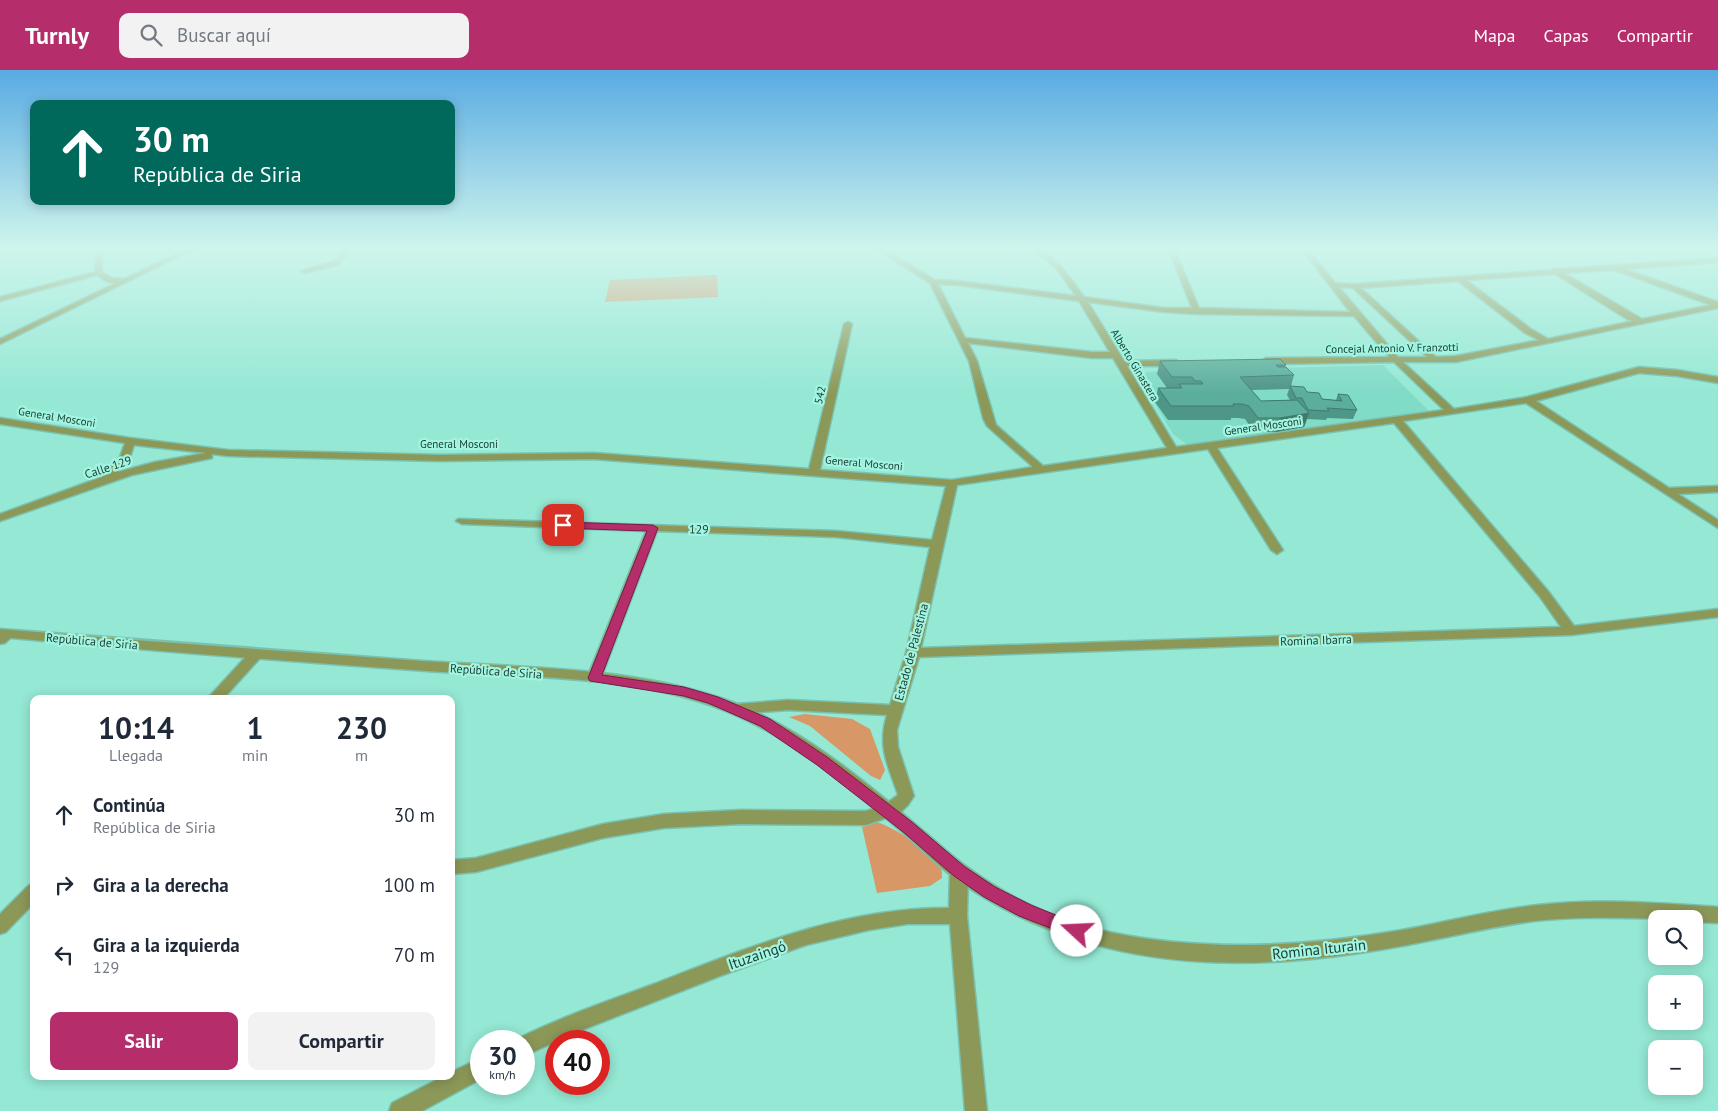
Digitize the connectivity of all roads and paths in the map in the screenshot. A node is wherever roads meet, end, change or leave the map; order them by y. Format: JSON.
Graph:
{"nodes":[{"id":1,"x":92,"y":297,"type":"edge"},
{"id":2,"x":941,"y":297,"type":"edge"},
{"id":3,"x":1052,"y":297,"type":"edge"},
{"id":4,"x":1080,"y":297,"type":"edge"},
{"id":5,"x":1191,"y":297,"type":"edge"},
{"id":6,"x":1342,"y":297,"type":"edge"},
{"id":7,"x":1366,"y":297,"type":"edge"},
{"id":8,"x":1483,"y":297,"type":"edge"},
{"id":9,"x":1597,"y":297,"type":"edge"},
{"id":10,"x":1695,"y":297,"type":"edge"},
{"id":11,"x":1083,"y":301,"type":"junction"},
{"id":12,"x":1718,"y":305,"type":"edge"},
{"id":13,"x":1197,"y":312,"type":"junction"},
{"id":14,"x":1356,"y":314,"type":"junction"},
{"id":15,"x":1641,"y":322,"type":"junction"},
{"id":16,"x":848,"y":324,"type":"dead end"},
{"id":17,"x":963,"y":340,"type":"junction"},
{"id":18,"x":1546,"y":341,"type":"junction"},
{"id":19,"x":0,"y":342,"type":"edge"},
{"id":20,"x":1115,"y":355,"type":"junction"},
{"id":21,"x":1395,"y":359,"type":"junction"},
{"id":22,"x":1434,"y":359,"type":"junction"},
{"id":23,"x":1258,"y":362,"type":"edge"},
{"id":24,"x":1189,"y":363,"type":"edge"},
{"id":25,"x":1120,"y":364,"type":"junction"},
{"id":26,"x":1718,"y":380,"type":"edge"},
{"id":27,"x":1528,"y":400,"type":"junction"},
{"id":28,"x":1452,"y":412,"type":"junction"},
{"id":29,"x":0,"y":420,"type":"edge"},
{"id":30,"x":1397,"y":420,"type":"junction"},
{"id":31,"x":130,"y":441,"type":"junction"},
{"id":32,"x":1210,"y":446,"type":"junction"},
{"id":33,"x":1174,"y":452,"type":"junction"},
{"id":34,"x":228,"y":453,"type":"junction"},
{"id":35,"x":1041,"y":469,"type":"junction"},
{"id":36,"x":814,"y":472,"type":"junction"},
{"id":37,"x":105,"y":481,"type":"junction"},
{"id":38,"x":952,"y":483,"type":"junction"},
{"id":39,"x":1718,"y":489,"type":"edge"},
{"id":40,"x":1668,"y":491,"type":"junction"},
{"id":41,"x":0,"y":518,"type":"edge"},
{"id":42,"x":462,"y":521,"type":"dead end"},
{"id":43,"x":1718,"y":525,"type":"edge"},
{"id":44,"x":653,"y":528,"type":"junction"},
{"id":45,"x":937,"y":544,"type":"junction"},
{"id":46,"x":1276,"y":550,"type":"dead end"},
{"id":47,"x":1718,"y":613,"type":"edge"},
{"id":48,"x":1571,"y":631,"type":"junction"},
{"id":49,"x":3,"y":636,"type":"edge"},
{"id":50,"x":913,"y":652,"type":"junction"},
{"id":51,"x":256,"y":654,"type":"junction"},
{"id":52,"x":594,"y":678,"type":"junction"},
{"id":53,"x":218,"y":695,"type":"edge"},
{"id":54,"x":737,"y":709,"type":"junction"},
{"id":55,"x":896,"y":710,"type":"junction"},
{"id":56,"x":888,"y":812,"type":"junction"},
{"id":57,"x":940,"y":856,"type":"joint"},
{"id":58,"x":455,"y":867,"type":"edge"},
{"id":59,"x":959,"y":872,"type":"junction"},
{"id":60,"x":30,"y":894,"type":"edge"},
{"id":61,"x":1718,"y":915,"type":"edge"},
{"id":62,"x":958,"y":916,"type":"junction"},
{"id":63,"x":0,"y":926,"type":"edge"},
{"id":64,"x":535,"y":1041,"type":"edge"},
{"id":65,"x":470,"y":1074,"type":"edge"},
{"id":66,"x":400,"y":1111,"type":"edge"},
{"id":67,"x":976,"y":1111,"type":"edge"}],
"edges":[{"from":1,"to":19,"type":"street"},
{"from":2,"to":17,"type":"street"},
{"from":3,"to":11,"type":"street"},
{"from":4,"to":11,"type":"street","name":"Alberto Ginastera"},
{"from":5,"to":13,"type":"street"},
{"from":6,"to":14,"type":"street"},
{"from":7,"to":22,"type":"street"},
{"from":8,"to":18,"type":"street"},
{"from":9,"to":15,"type":"street"},
{"from":10,"to":12,"type":"street"},
{"from":11,"to":13,"type":"street"},
{"from":11,"to":20,"type":"street","name":"Alberto Ginastera"},
{"from":12,"to":15,"type":"street","name":"Concejal Antonio V. Franzotti"},
{"from":13,"to":14,"type":"street"},
{"from":14,"to":21,"type":"street"},
{"from":15,"to":18,"type":"street","name":"Concejal Antonio V. Franzotti"},
{"from":16,"to":36,"type":"street","name":"542"},
{"from":17,"to":20,"type":"street"},
{"from":17,"to":35,"type":"street"},
{"from":18,"to":22,"type":"street","name":"Concejal Antonio V. Franzotti"},
{"from":20,"to":25,"type":"street","name":"Alberto Ginastera"},
{"from":21,"to":22,"type":"street","name":"Concejal Antonio V. Franzotti"},
{"from":21,"to":23,"type":"street","name":"Concejal Antonio V. Franzotti"},
{"from":21,"to":28,"type":"street"},
{"from":24,"to":25,"type":"street"},
{"from":25,"to":33,"type":"street","name":"Alberto Ginastera"},
{"from":26,"to":27,"type":"street","name":"General Mosconi"},
{"from":27,"to":28,"type":"street","name":"General Mosconi"},
{"from":27,"to":40,"type":"street"},
{"from":28,"to":30,"type":"street","name":"General Mosconi"},
{"from":29,"to":31,"type":"street","name":"General Mosconi"},
{"from":30,"to":32,"type":"street","name":"General Mosconi"},
{"from":30,"to":48,"type":"street"},
{"from":31,"to":34,"type":"street","name":"General Mosconi"},
{"from":31,"to":37,"type":"street"},
{"from":32,"to":33,"type":"street","name":"General Mosconi"},
{"from":32,"to":46,"type":"street"},
{"from":33,"to":35,"type":"street","name":"General Mosconi"},
{"from":34,"to":36,"type":"street","name":"General Mosconi"},
{"from":34,"to":37,"type":"street","name":"Calle 129"},
{"from":35,"to":38,"type":"street","name":"General Mosconi"},
{"from":36,"to":38,"type":"street","name":"General Mosconi"},
{"from":37,"to":41,"type":"street","name":"Calle 129"},
{"from":38,"to":45,"type":"street","name":"Estado de Palestina"},
{"from":39,"to":40,"type":"street"},
{"from":40,"to":43,"type":"street"},
{"from":42,"to":44,"type":"street","name":"129"},
{"from":44,"to":45,"type":"street","name":"129"},
{"from":44,"to":52,"type":"street"},
{"from":45,"to":50,"type":"street","name":"Estado de Palestina"},
{"from":47,"to":48,"type":"street","name":"Romina Ibarra"},
{"from":48,"to":50,"type":"street","name":"Romina Ibarra"},
{"from":49,"to":51,"type":"street","name":"República de Siria"},
{"from":50,"to":55,"type":"street","name":"Estado de Palestina"},
{"from":51,"to":52,"type":"street","name":"República de Siria"},
{"from":51,"to":53,"type":"street"},
{"from":52,"to":54,"type":"street","name":"República de Siria"},
{"from":54,"to":55,"type":"street"},
{"from":54,"to":56,"type":"street","name":"República de Siria"},
{"from":55,"to":56,"type":"street","name":"Estado de Palestina"},
{"from":56,"to":57,"type":"street","name":"República de Siria"},
{"from":56,"to":58,"type":"street"},
{"from":57,"to":59,"type":"street","name":"Romina Iturain"},
{"from":59,"to":61,"type":"street","name":"Romina Iturain"},
{"from":59,"to":62,"type":"street"},
{"from":60,"to":63,"type":"street"},
{"from":62,"to":64,"type":"street","name":"Ituzaingó"},
{"from":62,"to":67,"type":"street"},
{"from":65,"to":66,"type":"street"}]}
